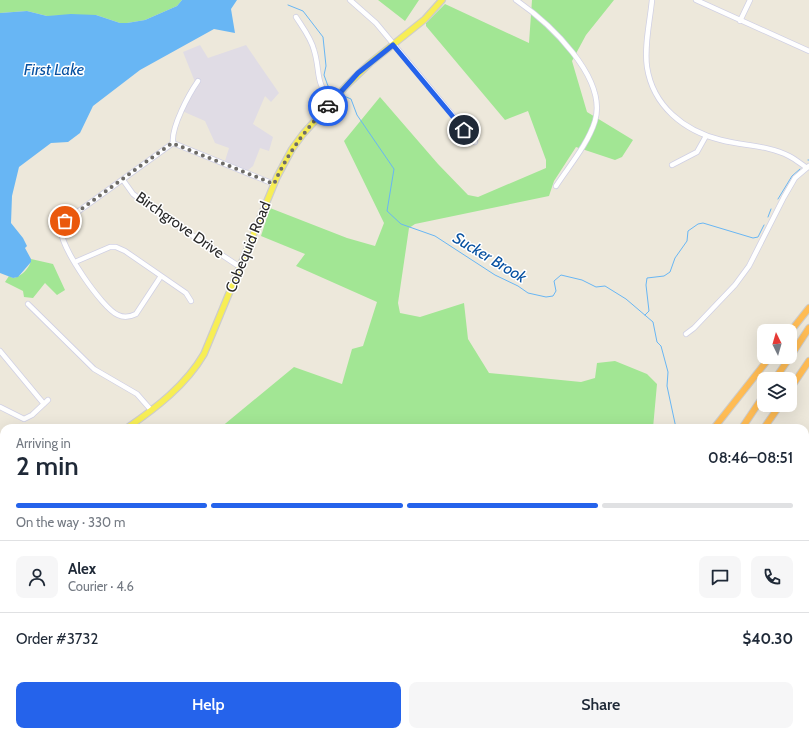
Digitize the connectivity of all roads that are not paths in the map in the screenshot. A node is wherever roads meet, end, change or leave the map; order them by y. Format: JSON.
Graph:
{"nodes":[{"id":1,"x":350,"y":0,"type":"edge"},
{"id":2,"x":442,"y":0,"type":"edge"},
{"id":3,"x":516,"y":0,"type":"edge"},
{"id":4,"x":652,"y":0,"type":"edge"},
{"id":5,"x":696,"y":0,"type":"edge"},
{"id":6,"x":750,"y":0,"type":"edge"},
{"id":7,"x":296,"y":17,"type":"dead end"},
{"id":8,"x":740,"y":21,"type":"junction"},
{"id":9,"x":393,"y":45,"type":"junction"},
{"id":10,"x":809,"y":51,"type":"edge"},
{"id":11,"x":198,"y":81,"type":"dead end"},
{"id":12,"x":332,"y":102,"type":"junction"},
{"id":13,"x":706,"y":136,"type":"junction"},
{"id":14,"x":475,"y":142,"type":"dead end"},
{"id":15,"x":175,"y":143,"type":"junction"},
{"id":16,"x":672,"y":165,"type":"dead end"},
{"id":17,"x":808,"y":167,"type":"edge"},
{"id":18,"x":122,"y":180,"type":"junction"},
{"id":19,"x":274,"y":184,"type":"junction"},
{"id":20,"x":556,"y":186,"type":"dead end"},
{"id":21,"x":75,"y":262,"type":"junction"},
{"id":22,"x":240,"y":267,"type":"junction"},
{"id":23,"x":161,"y":276,"type":"junction"},
{"id":24,"x":191,"y":301,"type":"dead end"},
{"id":25,"x":28,"y":304,"type":"dead end"},
{"id":26,"x":809,"y":308,"type":"edge"},
{"id":27,"x":796,"y":324,"type":"edge"},
{"id":28,"x":809,"y":328,"type":"edge"},
{"id":29,"x":686,"y":334,"type":"dead end"},
{"id":30,"x":797,"y":346,"type":"edge"},
{"id":31,"x":0,"y":351,"type":"edge"},
{"id":32,"x":809,"y":361,"type":"edge"},
{"id":33,"x":764,"y":364,"type":"edge"},
{"id":34,"x":797,"y":379,"type":"edge"},
{"id":35,"x":757,"y":406,"type":"edge"},
{"id":36,"x":0,"y":407,"type":"edge"},
{"id":37,"x":152,"y":410,"type":"junction"},
{"id":38,"x":775,"y":412,"type":"edge"},
{"id":39,"x":133,"y":424,"type":"edge"},
{"id":40,"x":717,"y":424,"type":"edge"},
{"id":41,"x":745,"y":424,"type":"edge"},
{"id":42,"x":767,"y":424,"type":"edge"}],
"edges":[{"from":1,"to":9,"type":"street"},
{"from":2,"to":9,"type":"main road","name":"Cobequid Road"},
{"from":3,"to":20,"type":"street"},
{"from":4,"to":13,"type":"street"},
{"from":5,"to":8,"type":"street"},
{"from":6,"to":8,"type":"street"},
{"from":7,"to":12,"type":"street"},
{"from":8,"to":10,"type":"street"},
{"from":9,"to":12,"type":"main road","name":"Cobequid Road"},
{"from":9,"to":14,"type":"street"},
{"from":11,"to":15,"type":"street"},
{"from":12,"to":19,"type":"main road","name":"Cobequid Road"},
{"from":13,"to":16,"type":"street"},
{"from":13,"to":17,"type":"street"},
{"from":15,"to":18,"type":"street"},
{"from":15,"to":19,"type":"street"},
{"from":17,"to":29,"type":"street"},
{"from":18,"to":21,"type":"street"},
{"from":18,"to":22,"type":"street","name":"Birchgrove Drive"},
{"from":19,"to":22,"type":"main road","name":"Cobequid Road"},
{"from":21,"to":23,"type":"street"},
{"from":21,"to":23,"type":"street"},
{"from":22,"to":37,"type":"main road","name":"Cobequid Road"},
{"from":23,"to":24,"type":"street"},
{"from":25,"to":37,"type":"street"},
{"from":26,"to":27,"type":"highway"},
{"from":28,"to":30,"type":"highway"},
{"from":31,"to":36,"type":"street"},
{"from":32,"to":34,"type":"highway"},
{"from":33,"to":40,"type":"highway"},
{"from":35,"to":41,"type":"highway"},
{"from":37,"to":39,"type":"main road","name":"Cobequid Road"},
{"from":38,"to":42,"type":"highway"}]}
